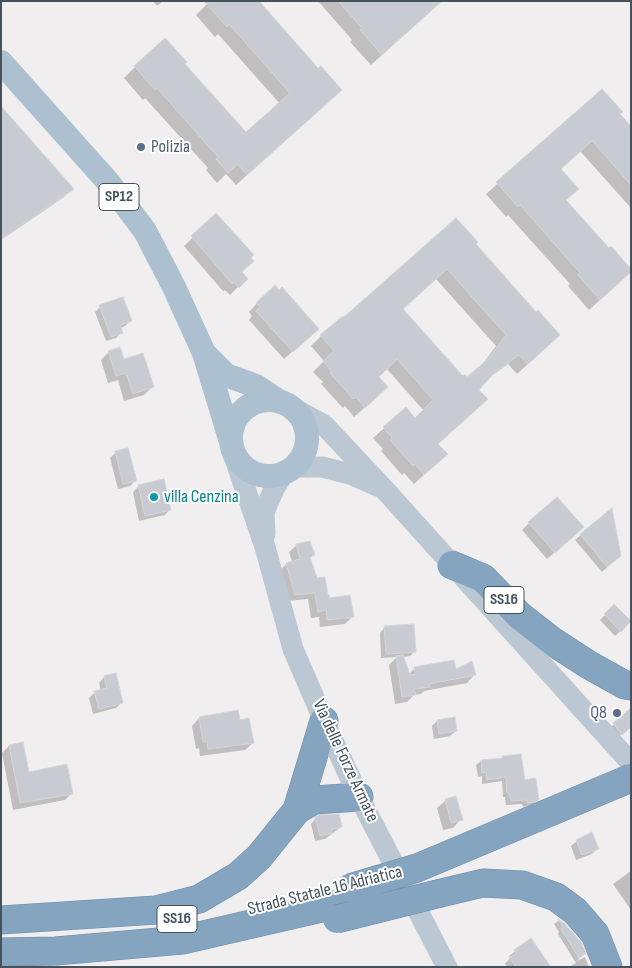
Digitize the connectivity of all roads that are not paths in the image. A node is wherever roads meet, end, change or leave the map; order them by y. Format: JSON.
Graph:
{"nodes":[{"id":1,"x":1,"y":62,"type":"edge"},
{"id":2,"x":204,"y":353,"type":"junction"},
{"id":3,"x":286,"y":404,"type":"junction"},
{"id":4,"x":232,"y":447,"type":"junction"},
{"id":5,"x":289,"y":470,"type":"junction"},
{"id":6,"x":384,"y":489,"type":"junction"},
{"id":7,"x":265,"y":546,"type":"junction"},
{"id":8,"x":452,"y":565,"type":"junction"},
{"id":9,"x":631,"y":686,"type":"edge"},
{"id":10,"x":324,"y":721,"type":"junction"},
{"id":11,"x":631,"y":763,"type":"edge"},
{"id":12,"x":631,"y":778,"type":"edge"},
{"id":13,"x":631,"y":795,"type":"edge"},
{"id":14,"x":360,"y":797,"type":"junction"},
{"id":15,"x":296,"y":810,"type":"junction"},
{"id":16,"x":353,"y":894,"type":"junction"},
{"id":17,"x":1,"y":920,"type":"edge"},
{"id":18,"x":1,"y":931,"type":"edge"},
{"id":19,"x":182,"y":940,"type":"junction"},
{"id":20,"x":1,"y":952,"type":"edge"},
{"id":21,"x":447,"y":967,"type":"edge"},
{"id":22,"x":608,"y":967,"type":"edge"}],
"edges":[{"from":1,"to":2,"type":"main road","number":"SP12"},
{"from":2,"to":3,"type":"main road","number":"SP12"},
{"from":2,"to":4,"type":"main road","number":"SP12"},
{"from":3,"to":4,"type":"main road"},
{"from":3,"to":5,"type":"main road"},
{"from":3,"to":6,"type":"main road"},
{"from":4,"to":5,"type":"main road"},
{"from":4,"to":7,"type":"main road","name":"Via delle Forze Armate"},
{"from":5,"to":6,"type":"main road"},
{"from":5,"to":7,"type":"main road","name":"Via delle Forze Armate"},
{"from":6,"to":8,"type":"main road"},
{"from":7,"to":10,"type":"main road","name":"Via delle Forze Armate"},
{"from":8,"to":9,"type":"highway","number":"SS16"},
{"from":8,"to":11,"type":"main road"},
{"from":10,"to":14,"type":"main road","name":"Via delle Forze Armate"},
{"from":10,"to":15,"type":"highway","number":"SS16"},
{"from":12,"to":16,"type":"highway","name":"Strada Statale 16 Adriatica","number":"SS16","bridge":true},
{"from":13,"to":16,"type":"highway","name":"Strada Statale 16 Adriatica","number":"SS16"},
{"from":14,"to":15,"type":"highway","number":"SS16"},
{"from":14,"to":21,"type":"main road","name":"Via delle Forze Armate"},
{"from":15,"to":17,"type":"highway","number":"SS16"},
{"from":16,"to":18,"type":"highway","name":"Strada Statale 16 Adriatica","number":"SS16"},
{"from":16,"to":19,"type":"highway","name":"Strada Statale 16 Adriatica","number":"SS16"},
{"from":19,"to":20,"type":"highway","name":"Strada Statale 16 Adriatica","number":"SS16"},
{"from":19,"to":22,"type":"highway","number":"SS16","bridge":true}]}
